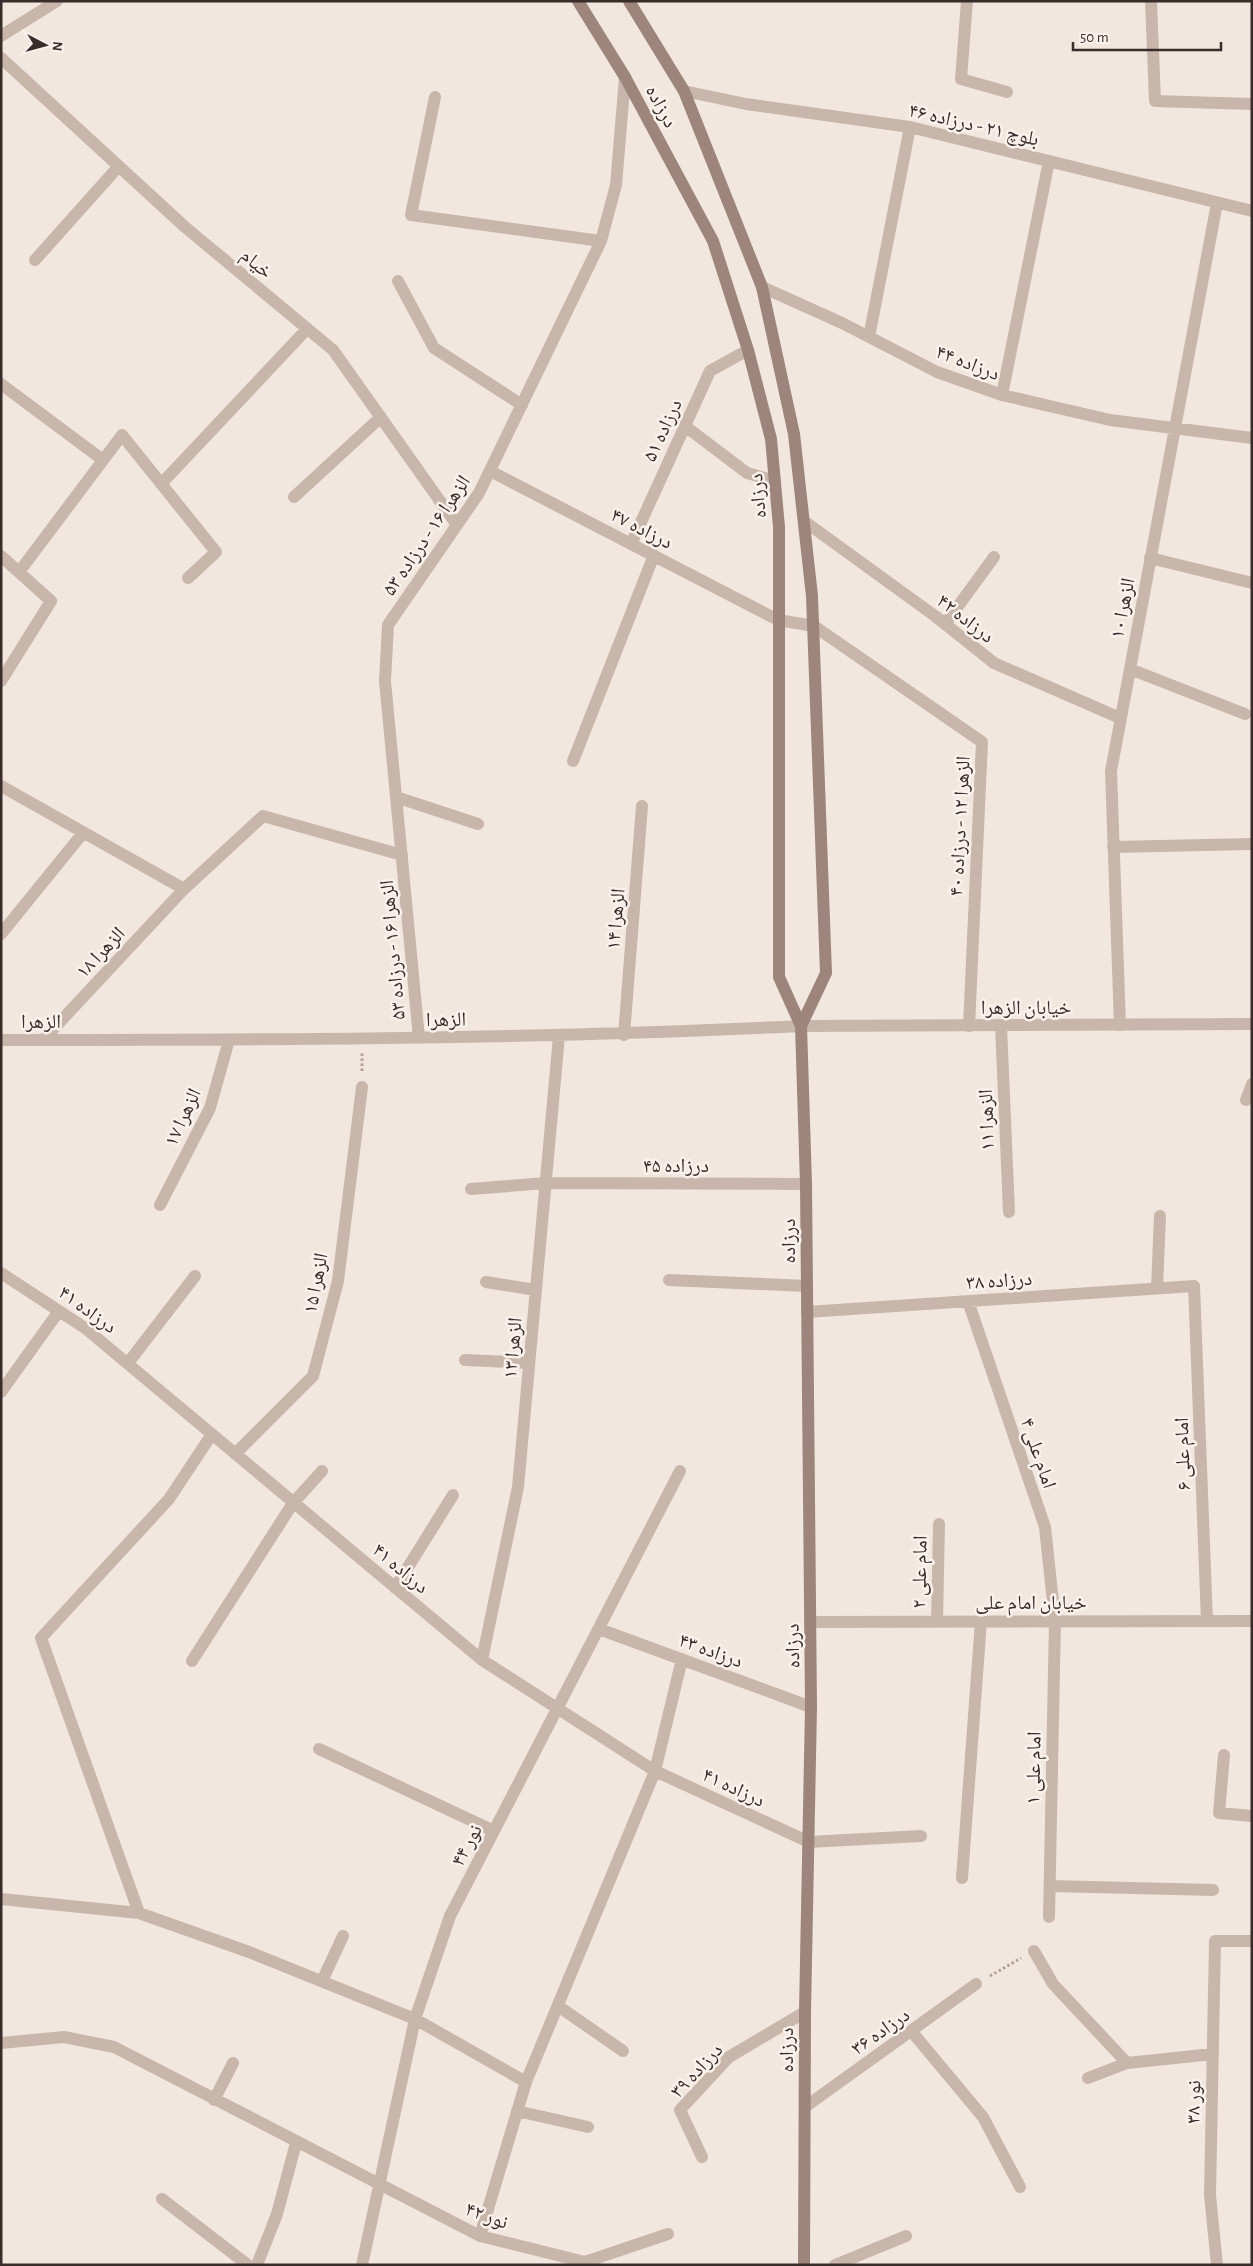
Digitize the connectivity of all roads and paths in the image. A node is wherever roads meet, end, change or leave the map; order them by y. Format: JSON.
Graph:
{"nodes":[{"id":1,"x":57,"y":1,"type":"edge"},
{"id":2,"x":578,"y":1,"type":"edge"},
{"id":3,"x":629,"y":1,"type":"edge"},
{"id":4,"x":967,"y":1,"type":"edge"},
{"id":5,"x":1151,"y":1,"type":"edge"},
{"id":6,"x":1,"y":36,"type":"edge"},
{"id":7,"x":3,"y":62,"type":"edge"},
{"id":8,"x":625,"y":77,"type":"junction"},
{"id":9,"x":684,"y":91,"type":"junction"},
{"id":10,"x":1007,"y":92,"type":"dead end"},
{"id":11,"x":435,"y":97,"type":"dead end"},
{"id":12,"x":1252,"y":104,"type":"edge"},
{"id":13,"x":910,"y":127,"type":"junction"},
{"id":14,"x":1049,"y":161,"type":"junction"},
{"id":15,"x":119,"y":166,"type":"junction"},
{"id":16,"x":1217,"y":203,"type":"junction"},
{"id":17,"x":1252,"y":211,"type":"edge"},
{"id":18,"x":601,"y":241,"type":"junction"},
{"id":19,"x":35,"y":260,"type":"dead end"},
{"id":20,"x":398,"y":281,"type":"dead end"},
{"id":21,"x":762,"y":287,"type":"junction"},
{"id":22,"x":307,"y":329,"type":"junction"},
{"id":23,"x":869,"y":337,"type":"junction"},
{"id":24,"x":748,"y":350,"type":"junction"},
{"id":25,"x":1,"y":384,"type":"edge"},
{"id":26,"x":1002,"y":395,"type":"junction"},
{"id":27,"x":522,"y":405,"type":"junction"},
{"id":28,"x":381,"y":418,"type":"junction"},
{"id":29,"x":685,"y":426,"type":"junction"},
{"id":30,"x":1175,"y":427,"type":"junction"},
{"id":31,"x":1252,"y":438,"type":"edge"},
{"id":32,"x":103,"y":460,"type":"junction"},
{"id":33,"x":490,"y":471,"type":"junction"},
{"id":34,"x":775,"y":481,"type":"junction"},
{"id":35,"x":161,"y":484,"type":"junction"},
{"id":36,"x":294,"y":497,"type":"dead end"},
{"id":37,"x":804,"y":521,"type":"junction"},
{"id":38,"x":457,"y":525,"type":"junction"},
{"id":39,"x":631,"y":544,"type":"junction"},
{"id":40,"x":654,"y":555,"type":"junction"},
{"id":41,"x":1,"y":556,"type":"edge"},
{"id":42,"x":994,"y":558,"type":"dead end"},
{"id":43,"x":1150,"y":558,"type":"junction"},
{"id":44,"x":19,"y":572,"type":"junction"},
{"id":45,"x":188,"y":578,"type":"dead end"},
{"id":46,"x":1252,"y":583,"type":"edge"},
{"id":47,"x":778,"y":620,"type":"junction"},
{"id":48,"x":945,"y":624,"type":"junction"},
{"id":49,"x":814,"y":626,"type":"junction"},
{"id":50,"x":1130,"y":669,"type":"junction"},
{"id":51,"x":1,"y":681,"type":"edge"},
{"id":52,"x":1245,"y":714,"type":"dead end"},
{"id":53,"x":1120,"y":718,"type":"junction"},
{"id":54,"x":573,"y":761,"type":"dead end"},
{"id":55,"x":1,"y":786,"type":"edge"},
{"id":56,"x":396,"y":797,"type":"junction"},
{"id":57,"x":642,"y":806,"type":"dead end"},
{"id":58,"x":478,"y":824,"type":"dead end"},
{"id":59,"x":84,"y":833,"type":"junction"},
{"id":60,"x":1252,"y":844,"type":"edge"},
{"id":61,"x":1114,"y":847,"type":"junction"},
{"id":62,"x":402,"y":855,"type":"junction"},
{"id":63,"x":184,"y":889,"type":"junction"},
{"id":64,"x":1,"y":934,"type":"edge"},
{"id":65,"x":1252,"y":1024,"type":"edge"},
{"id":66,"x":1120,"y":1025,"type":"junction"},
{"id":67,"x":801,"y":1026,"type":"junction"},
{"id":68,"x":969,"y":1026,"type":"junction"},
{"id":69,"x":1001,"y":1026,"type":"junction"},
{"id":70,"x":624,"y":1035,"type":"junction"},
{"id":71,"x":559,"y":1036,"type":"junction"},
{"id":72,"x":419,"y":1038,"type":"junction"},
{"id":73,"x":362,"y":1039,"type":"junction"},
{"id":74,"x":1,"y":1040,"type":"edge"},
{"id":75,"x":43,"y":1040,"type":"junction"},
{"id":76,"x":229,"y":1040,"type":"junction"},
{"id":77,"x":1252,"y":1084,"type":"edge"},
{"id":78,"x":362,"y":1087,"type":"joint"},
{"id":79,"x":1246,"y":1100,"type":"dead end"},
{"id":80,"x":546,"y":1183,"type":"junction"},
{"id":81,"x":806,"y":1184,"type":"junction"},
{"id":82,"x":471,"y":1189,"type":"dead end"},
{"id":83,"x":160,"y":1206,"type":"dead end"},
{"id":84,"x":1009,"y":1212,"type":"dead end"},
{"id":85,"x":1160,"y":1216,"type":"dead end"},
{"id":86,"x":1,"y":1273,"type":"edge"},
{"id":87,"x":195,"y":1276,"type":"dead end"},
{"id":88,"x":669,"y":1280,"type":"dead end"},
{"id":89,"x":486,"y":1282,"type":"dead end"},
{"id":90,"x":807,"y":1286,"type":"junction"},
{"id":91,"x":1194,"y":1286,"type":"joint"},
{"id":92,"x":1157,"y":1288,"type":"junction"},
{"id":93,"x":536,"y":1290,"type":"junction"},
{"id":94,"x":968,"y":1301,"type":"junction"},
{"id":95,"x":59,"y":1311,"type":"junction"},
{"id":96,"x":807,"y":1312,"type":"junction"},
{"id":97,"x":465,"y":1360,"type":"dead end"},
{"id":98,"x":128,"y":1363,"type":"junction"},
{"id":99,"x":529,"y":1363,"type":"junction"},
{"id":100,"x":1,"y":1392,"type":"edge"},
{"id":101,"x":212,"y":1434,"type":"junction"},
{"id":102,"x":235,"y":1454,"type":"junction"},
{"id":103,"x":322,"y":1471,"type":"dead end"},
{"id":104,"x":680,"y":1471,"type":"dead end"},
{"id":105,"x":453,"y":1495,"type":"dead end"},
{"id":106,"x":294,"y":1502,"type":"junction"},
{"id":107,"x":939,"y":1524,"type":"dead end"},
{"id":108,"x":395,"y":1588,"type":"junction"},
{"id":109,"x":1252,"y":1620,"type":"edge"},
{"id":110,"x":938,"y":1621,"type":"junction"},
{"id":111,"x":981,"y":1621,"type":"junction"},
{"id":112,"x":1055,"y":1621,"type":"junction"},
{"id":113,"x":1207,"y":1621,"type":"junction"},
{"id":114,"x":810,"y":1622,"type":"junction"},
{"id":115,"x":599,"y":1629,"type":"junction"},
{"id":116,"x":482,"y":1660,"type":"junction"},
{"id":117,"x":682,"y":1660,"type":"junction"},
{"id":118,"x":192,"y":1661,"type":"dead end"},
{"id":119,"x":811,"y":1707,"type":"junction"},
{"id":120,"x":558,"y":1709,"type":"junction"},
{"id":121,"x":319,"y":1749,"type":"dead end"},
{"id":122,"x":1224,"y":1755,"type":"dead end"},
{"id":123,"x":655,"y":1771,"type":"junction"},
{"id":124,"x":1252,"y":1816,"type":"edge"},
{"id":125,"x":494,"y":1831,"type":"junction"},
{"id":126,"x":921,"y":1836,"type":"dead end"},
{"id":127,"x":809,"y":1842,"type":"junction"},
{"id":128,"x":962,"y":1878,"type":"dead end"},
{"id":129,"x":1050,"y":1886,"type":"junction"},
{"id":130,"x":1213,"y":1890,"type":"dead end"},
{"id":131,"x":1,"y":1899,"type":"edge"},
{"id":132,"x":139,"y":1913,"type":"junction"},
{"id":133,"x":1049,"y":1917,"type":"dead end"},
{"id":134,"x":343,"y":1936,"type":"dead end"},
{"id":135,"x":1252,"y":1941,"type":"edge"},
{"id":136,"x":1034,"y":1951,"type":"joint"},
{"id":137,"x":322,"y":1981,"type":"junction"},
{"id":138,"x":976,"y":1984,"type":"joint"},
{"id":139,"x":558,"y":2006,"type":"junction"},
{"id":140,"x":805,"y":2012,"type":"junction"},
{"id":141,"x":415,"y":2019,"type":"junction"},
{"id":142,"x":912,"y":2032,"type":"junction"},
{"id":143,"x":1,"y":2043,"type":"edge"},
{"id":144,"x":623,"y":2051,"type":"dead end"},
{"id":145,"x":1213,"y":2054,"type":"junction"},
{"id":146,"x":233,"y":2063,"type":"dead end"},
{"id":147,"x":1127,"y":2063,"type":"junction"},
{"id":148,"x":1088,"y":2078,"type":"dead end"},
{"id":149,"x":526,"y":2082,"type":"junction"},
{"id":150,"x":214,"y":2100,"type":"junction"},
{"id":151,"x":805,"y":2107,"type":"junction"},
{"id":152,"x":518,"y":2111,"type":"junction"},
{"id":153,"x":588,"y":2127,"type":"dead end"},
{"id":154,"x":296,"y":2143,"type":"junction"},
{"id":155,"x":702,"y":2157,"type":"dead end"},
{"id":156,"x":379,"y":2186,"type":"junction"},
{"id":157,"x":1020,"y":2187,"type":"dead end"},
{"id":158,"x":162,"y":2199,"type":"dead end"},
{"id":159,"x":668,"y":2234,"type":"dead end"},
{"id":160,"x":480,"y":2236,"type":"junction"},
{"id":161,"x":906,"y":2236,"type":"dead end"},
{"id":162,"x":585,"y":2264,"type":"edge"},
{"id":163,"x":248,"y":2265,"type":"edge"},
{"id":164,"x":257,"y":2265,"type":"edge"},
{"id":165,"x":362,"y":2265,"type":"edge"},
{"id":166,"x":804,"y":2265,"type":"edge"},
{"id":167,"x":835,"y":2265,"type":"edge"},
{"id":168,"x":1217,"y":2265,"type":"edge"}],
"edges":[{"from":1,"to":6,"type":"street"},
{"from":2,"to":8,"type":"main road","name":"درزاده"},
{"from":3,"to":9,"type":"main road","name":"درزاده"},
{"from":4,"to":10,"type":"street"},
{"from":5,"to":12,"type":"street"},
{"from":7,"to":15,"type":"street","name":"خیام"},
{"from":8,"to":18,"type":"street","name":"الزهرا ۱۶ - درزاده ۵۳"},
{"from":8,"to":24,"type":"main road","name":"درزاده"},
{"from":9,"to":13,"type":"street","name":"بلوچ ۲۱ - درزاده ۴۶"},
{"from":9,"to":21,"type":"main road","name":"درزاده"},
{"from":11,"to":18,"type":"street"},
{"from":13,"to":14,"type":"street","name":"بلوچ ۲۱ - درزاده ۴۶"},
{"from":13,"to":23,"type":"street"},
{"from":14,"to":16,"type":"street","name":"بلوچ ۲۱ - درزاده ۴۶"},
{"from":14,"to":26,"type":"street"},
{"from":15,"to":19,"type":"street"},
{"from":15,"to":22,"type":"street","name":"خیام"},
{"from":16,"to":17,"type":"street","name":"بلوچ ۲۱ - درزاده ۴۶"},
{"from":16,"to":30,"type":"street","name":"الزهرا ۱۰"},
{"from":18,"to":27,"type":"street","name":"الزهرا ۱۶ - درزاده ۵۳"},
{"from":20,"to":27,"type":"street"},
{"from":21,"to":23,"type":"street","name":"درزاده ۴۴"},
{"from":21,"to":37,"type":"main road","name":"درزاده"},
{"from":22,"to":28,"type":"street","name":"خیام"},
{"from":22,"to":35,"type":"street"},
{"from":23,"to":26,"type":"street","name":"درزاده ۴۴"},
{"from":24,"to":29,"type":"street","name":"درزاده ۵۱"},
{"from":24,"to":34,"type":"main road","name":"درزاده"},
{"from":25,"to":32,"type":"street"},
{"from":26,"to":30,"type":"street","name":"درزاده ۴۴"},
{"from":27,"to":33,"type":"street","name":"الزهرا ۱۶ - درزاده ۵۳"},
{"from":28,"to":36,"type":"street"},
{"from":28,"to":38,"type":"street","name":"خیام"},
{"from":29,"to":34,"type":"street"},
{"from":29,"to":39,"type":"street","name":"درزاده ۵۱"},
{"from":30,"to":31,"type":"street","name":"درزاده ۴۴"},
{"from":30,"to":43,"type":"street","name":"الزهرا ۱۰"},
{"from":32,"to":35,"type":"street"},
{"from":32,"to":44,"type":"street"},
{"from":33,"to":38,"type":"street","name":"الزهرا ۱۶ - درزاده ۵۳"},
{"from":33,"to":39,"type":"street","name":"درزاده ۴۷"},
{"from":34,"to":47,"type":"main road","name":"درزاده"},
{"from":35,"to":45,"type":"street"},
{"from":37,"to":48,"type":"street","name":"درزاده ۴۲"},
{"from":37,"to":49,"type":"main road","name":"درزاده"},
{"from":38,"to":56,"type":"street","name":"الزهرا ۱۶ - درزاده ۵۳"},
{"from":39,"to":40,"type":"street","name":"درزاده ۴۷"},
{"from":40,"to":47,"type":"street","name":"درزاده ۴۷"},
{"from":40,"to":54,"type":"street"},
{"from":41,"to":44,"type":"street"},
{"from":42,"to":48,"type":"street"},
{"from":43,"to":46,"type":"street"},
{"from":43,"to":50,"type":"street","name":"الزهرا ۱۰"},
{"from":44,"to":51,"type":"street"},
{"from":47,"to":49,"type":"street","name":"درزاده ۴۷"},
{"from":47,"to":67,"type":"main road","name":"درزاده"},
{"from":48,"to":53,"type":"street","name":"درزاده ۴۲"},
{"from":49,"to":67,"type":"main road","name":"درزاده"},
{"from":49,"to":68,"type":"street","name":"الزهرا ۱۲ - درزاده ۴۰"},
{"from":50,"to":52,"type":"street"},
{"from":50,"to":53,"type":"street","name":"الزهرا ۱۰"},
{"from":53,"to":61,"type":"street","name":"الزهرا ۱۰"},
{"from":55,"to":59,"type":"street"},
{"from":56,"to":58,"type":"street"},
{"from":56,"to":62,"type":"street","name":"الزهرا ۱۶ - درزاده ۵۳"},
{"from":57,"to":70,"type":"street","name":"الزهرا ۱۴"},
{"from":59,"to":63,"type":"street"},
{"from":59,"to":64,"type":"street"},
{"from":60,"to":61,"type":"street"},
{"from":61,"to":66,"type":"street","name":"الزهرا ۱۰"},
{"from":62,"to":63,"type":"street","name":"الزهرا ۱۸"},
{"from":62,"to":72,"type":"street","name":"الزهرا ۱۶ - درزاده ۵۳"},
{"from":63,"to":75,"type":"street","name":"الزهرا ۱۸"},
{"from":65,"to":66,"type":"street","name":"خیابان الزهرا"},
{"from":66,"to":69,"type":"street","name":"خیابان الزهرا"},
{"from":67,"to":68,"type":"street","name":"خیابان الزهرا"},
{"from":67,"to":70,"type":"street","name":"الزهرا"},
{"from":67,"to":81,"type":"main road","name":"درزاده"},
{"from":68,"to":69,"type":"street","name":"خیابان الزهرا"},
{"from":69,"to":84,"type":"street","name":"الزهرا ۱۱"},
{"from":70,"to":71,"type":"street","name":"الزهرا"},
{"from":71,"to":72,"type":"street","name":"الزهرا"},
{"from":71,"to":80,"type":"street","name":"الزهرا ۱۳"},
{"from":72,"to":73,"type":"street","name":"الزهرا"},
{"from":73,"to":76,"type":"street","name":"الزهرا"},
{"from":73,"to":78,"type":"path"},
{"from":74,"to":75,"type":"street","name":"الزهرا"},
{"from":75,"to":76,"type":"street","name":"الزهرا"},
{"from":76,"to":83,"type":"street","name":"الزهرا ۱۷"},
{"from":77,"to":79,"type":"street"},
{"from":78,"to":102,"type":"street","name":"الزهرا ۱۵"},
{"from":80,"to":81,"type":"street","name":"درزاده ۴۵"},
{"from":80,"to":82,"type":"street","name":"درزاده ۴۵"},
{"from":80,"to":93,"type":"street","name":"الزهرا ۱۳"},
{"from":81,"to":90,"type":"main road","name":"درزاده"},
{"from":85,"to":92,"type":"street"},
{"from":86,"to":95,"type":"street","name":"درزاده ۴۱"},
{"from":87,"to":98,"type":"street"},
{"from":88,"to":90,"type":"street"},
{"from":89,"to":93,"type":"street"},
{"from":90,"to":96,"type":"main road","name":"درزاده"},
{"from":91,"to":92,"type":"street","name":"درزاده ۳۸"},
{"from":91,"to":113,"type":"street","name":"امام علی ۶"},
{"from":92,"to":94,"type":"street","name":"درزاده ۳۸"},
{"from":93,"to":99,"type":"street","name":"الزهرا ۱۳"},
{"from":94,"to":96,"type":"street","name":"درزاده ۳۸"},
{"from":94,"to":112,"type":"street","name":"امام علی ۴"},
{"from":95,"to":98,"type":"street","name":"درزاده ۴۱"},
{"from":95,"to":100,"type":"street"},
{"from":96,"to":114,"type":"main road","name":"درزاده"},
{"from":97,"to":99,"type":"street"},
{"from":98,"to":101,"type":"street","name":"درزاده ۴۱"},
{"from":99,"to":116,"type":"street","name":"الزهرا ۱۳"},
{"from":101,"to":102,"type":"street","name":"درزاده ۴۱"},
{"from":101,"to":132,"type":"street"},
{"from":102,"to":106,"type":"street","name":"درزاده ۴۱"},
{"from":103,"to":106,"type":"street"},
{"from":104,"to":115,"type":"street","name":"نور ۴۴"},
{"from":105,"to":108,"type":"street"},
{"from":106,"to":108,"type":"street","name":"درزاده ۴۱"},
{"from":106,"to":118,"type":"street"},
{"from":107,"to":110,"type":"street","name":"امام علی ۲"},
{"from":108,"to":116,"type":"street","name":"درزاده ۴۱"},
{"from":109,"to":113,"type":"street","name":"خیابان امام علی"},
{"from":110,"to":111,"type":"street","name":"خیابان امام علی"},
{"from":110,"to":114,"type":"street","name":"خیابان امام علی"},
{"from":111,"to":112,"type":"street","name":"خیابان امام علی"},
{"from":111,"to":128,"type":"street"},
{"from":112,"to":113,"type":"street","name":"خیابان امام علی"},
{"from":112,"to":129,"type":"street","name":"امام علی ۱"},
{"from":114,"to":119,"type":"main road","name":"درزاده"},
{"from":115,"to":117,"type":"street","name":"درزاده ۴۳"},
{"from":115,"to":120,"type":"street","name":"نور ۴۴"},
{"from":116,"to":120,"type":"street","name":"درزاده ۴۱"},
{"from":117,"to":119,"type":"street","name":"درزاده ۴۳"},
{"from":117,"to":123,"type":"street"},
{"from":119,"to":127,"type":"main road","name":"درزاده"},
{"from":120,"to":123,"type":"street","name":"درزاده ۴۱"},
{"from":120,"to":125,"type":"street","name":"نور ۴۴"},
{"from":121,"to":125,"type":"street"},
{"from":122,"to":124,"type":"street"},
{"from":123,"to":127,"type":"street","name":"درزاده ۴۱"},
{"from":123,"to":139,"type":"street"},
{"from":125,"to":141,"type":"street","name":"نور ۴۴"},
{"from":126,"to":127,"type":"street"},
{"from":127,"to":140,"type":"main road","name":"درزاده"},
{"from":129,"to":130,"type":"street"},
{"from":129,"to":133,"type":"street","name":"امام علی ۱"},
{"from":131,"to":132,"type":"street"},
{"from":132,"to":137,"type":"street"},
{"from":134,"to":137,"type":"street"},
{"from":135,"to":145,"type":"street","name":"نور ۳۸"},
{"from":136,"to":138,"type":"path"},
{"from":136,"to":147,"type":"street"},
{"from":137,"to":141,"type":"street"},
{"from":138,"to":142,"type":"street","name":"درزاده ۳۶"},
{"from":139,"to":144,"type":"street"},
{"from":139,"to":149,"type":"street"},
{"from":140,"to":151,"type":"main road","name":"درزاده"},
{"from":140,"to":155,"type":"street","name":"درزاده ۳۹"},
{"from":141,"to":149,"type":"street"},
{"from":141,"to":156,"type":"street","name":"نور ۴۴"},
{"from":142,"to":151,"type":"street","name":"درزاده ۳۶"},
{"from":142,"to":157,"type":"street"},
{"from":143,"to":150,"type":"street","name":"نور ۴۲"},
{"from":145,"to":147,"type":"street"},
{"from":145,"to":168,"type":"street","name":"نور ۳۸"},
{"from":146,"to":150,"type":"street"},
{"from":147,"to":148,"type":"street"},
{"from":149,"to":152,"type":"street"},
{"from":150,"to":154,"type":"street","name":"نور ۴۲"},
{"from":151,"to":166,"type":"main road","name":"درزاده"},
{"from":152,"to":153,"type":"street"},
{"from":152,"to":160,"type":"street"},
{"from":154,"to":156,"type":"street","name":"نور ۴۲"},
{"from":154,"to":164,"type":"street"},
{"from":156,"to":160,"type":"street","name":"نور ۴۲"},
{"from":156,"to":165,"type":"street","name":"نور ۴۴"},
{"from":158,"to":163,"type":"street"},
{"from":159,"to":162,"type":"street"},
{"from":160,"to":162,"type":"street","name":"نور ۴۲"},
{"from":161,"to":167,"type":"street"}]}
